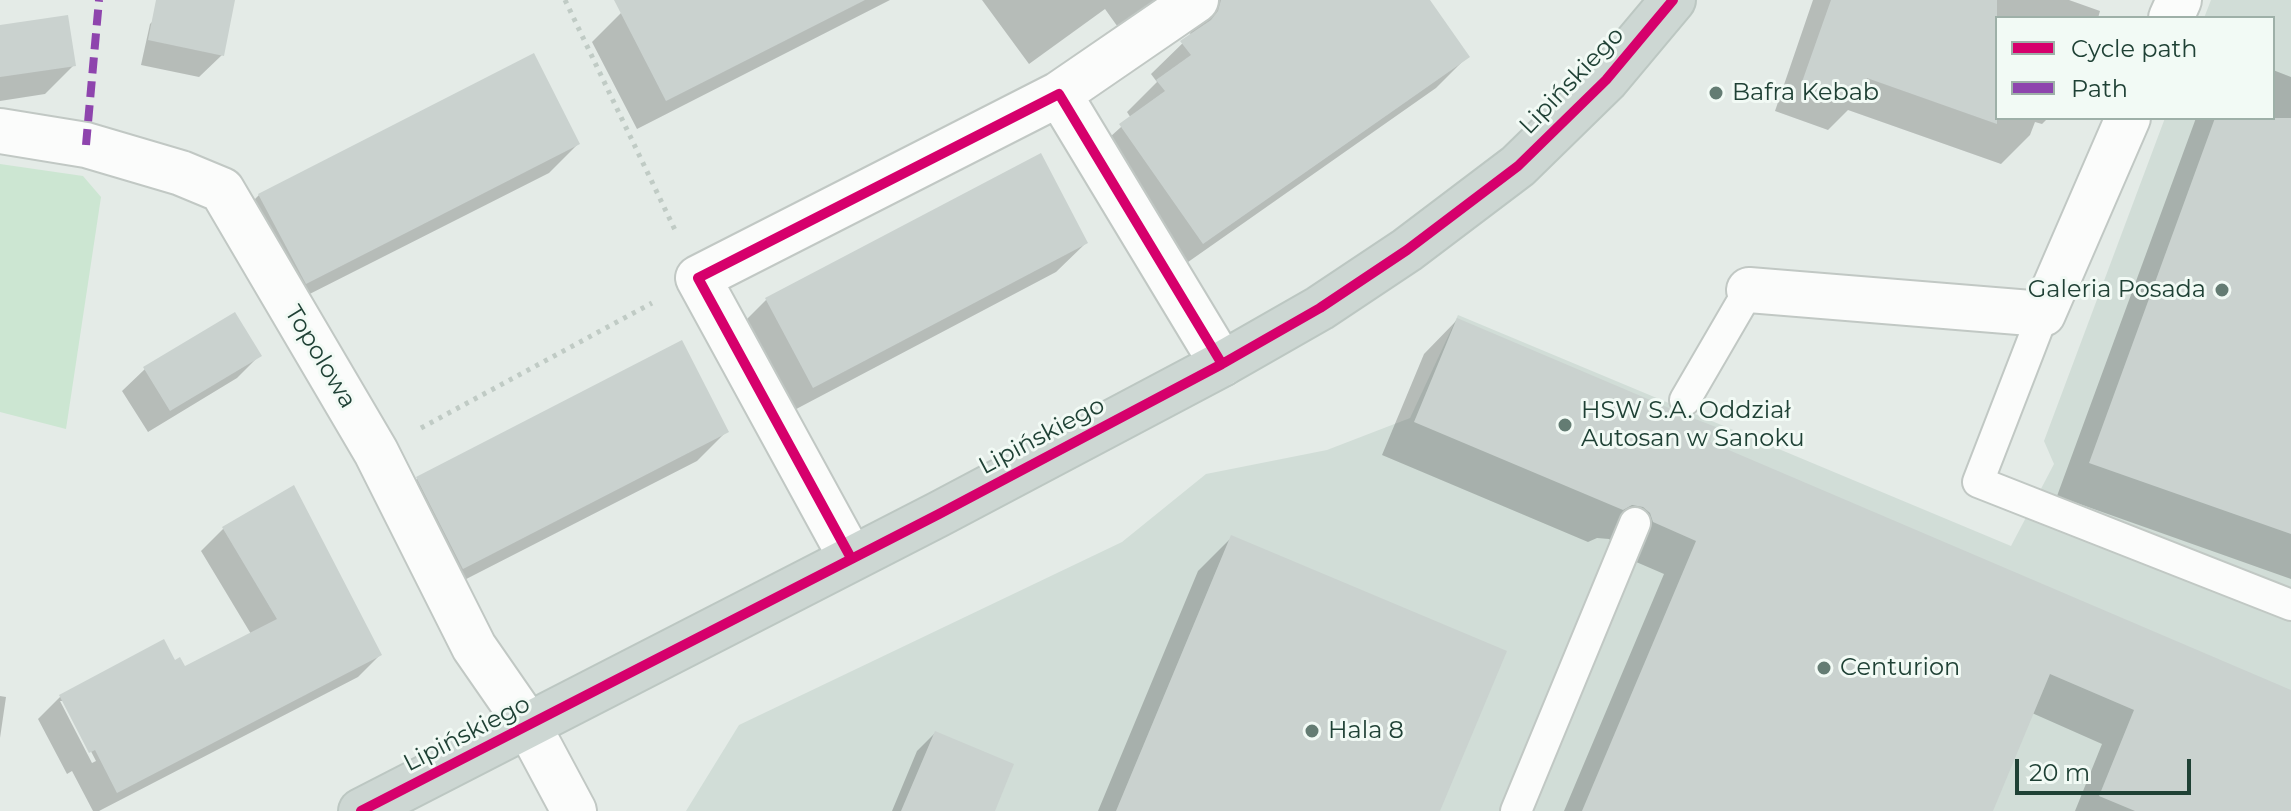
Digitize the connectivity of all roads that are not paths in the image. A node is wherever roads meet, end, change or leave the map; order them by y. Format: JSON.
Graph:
{"nodes":[{"id":1,"x":1196,"y":0,"type":"edge"},
{"id":2,"x":1673,"y":0,"type":"edge"},
{"id":3,"x":1059,"y":94,"type":"junction"},
{"id":4,"x":2127,"y":120,"type":"edge"},
{"id":5,"x":0,"y":131,"type":"edge"},
{"id":6,"x":1749,"y":290,"type":"joint"},
{"id":7,"x":2043,"y":314,"type":"junction"},
{"id":8,"x":1222,"y":364,"type":"junction"},
{"id":9,"x":1685,"y":400,"type":"dead end"},
{"id":10,"x":1635,"y":523,"type":"dead end"},
{"id":11,"x":851,"y":558,"type":"junction"},
{"id":12,"x":2291,"y":605,"type":"edge"},
{"id":13,"x":528,"y":725,"type":"junction"},
{"id":14,"x":361,"y":811,"type":"edge"},
{"id":15,"x":574,"y":811,"type":"edge"},
{"id":16,"x":1516,"y":811,"type":"edge"}],
"edges":[{"from":1,"to":3,"type":"street"},
{"from":2,"to":8,"type":"main road","name":"Lipińskiego"},
{"from":3,"to":8,"type":"street"},
{"from":3,"to":11,"type":"street"},
{"from":4,"to":7,"type":"street"},
{"from":5,"to":13,"type":"street","name":"Topolowa"},
{"from":6,"to":7,"type":"street"},
{"from":6,"to":9,"type":"lane"},
{"from":7,"to":12,"type":"lane"},
{"from":8,"to":11,"type":"main road","name":"Lipińskiego"},
{"from":10,"to":16,"type":"lane"},
{"from":11,"to":13,"type":"main road","name":"Lipińskiego"},
{"from":13,"to":14,"type":"main road","name":"Lipińskiego"},
{"from":13,"to":15,"type":"street","name":"Topolowa"}]}
